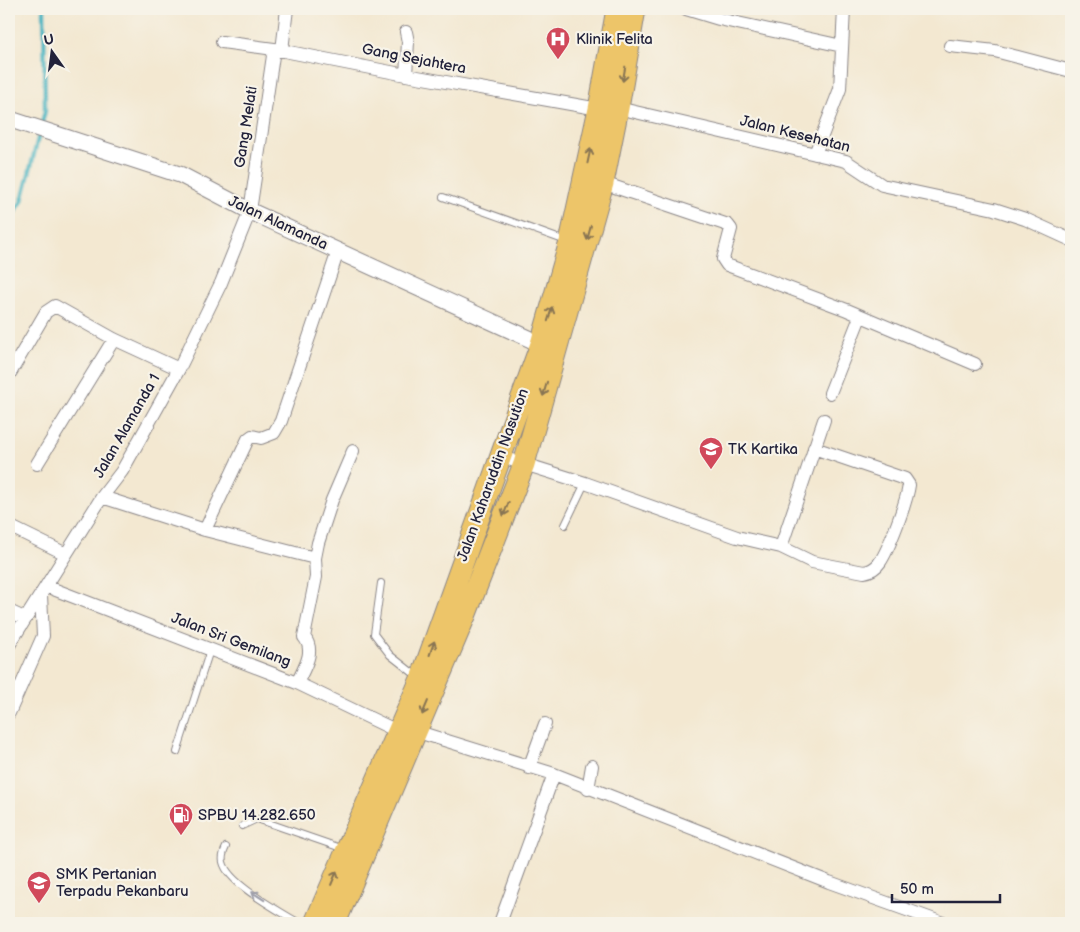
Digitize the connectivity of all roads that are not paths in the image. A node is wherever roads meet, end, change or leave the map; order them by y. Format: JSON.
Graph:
{"nodes":[{"id":1,"x":287,"y":9,"type":"edge"},
{"id":2,"x":617,"y":9,"type":"edge"},
{"id":3,"x":635,"y":9,"type":"edge"},
{"id":4,"x":686,"y":9,"type":"edge"},
{"id":5,"x":844,"y":9,"type":"edge"},
{"id":6,"x":406,"y":32,"type":"dead end"},
{"id":7,"x":222,"y":42,"type":"dead end"},
{"id":8,"x":842,"y":46,"type":"junction"},
{"id":9,"x":950,"y":46,"type":"dead end"},
{"id":10,"x":278,"y":50,"type":"junction"},
{"id":11,"x":1071,"y":71,"type":"edge"},
{"id":12,"x":406,"y":75,"type":"junction"},
{"id":13,"x":609,"y":109,"type":"junction"},
{"id":14,"x":9,"y":119,"type":"edge"},
{"id":15,"x":815,"y":154,"type":"junction"},
{"id":16,"x":603,"y":183,"type":"junction"},
{"id":17,"x":443,"y":197,"type":"dead end"},
{"id":18,"x":250,"y":211,"type":"junction"},
{"id":19,"x":1071,"y":240,"type":"edge"},
{"id":20,"x":570,"y":242,"type":"junction"},
{"id":21,"x":338,"y":251,"type":"junction"},
{"id":22,"x":860,"y":317,"type":"junction"},
{"id":23,"x":114,"y":338,"type":"junction"},
{"id":24,"x":541,"y":344,"type":"junction"},
{"id":25,"x":975,"y":364,"type":"dead end"},
{"id":26,"x":179,"y":369,"type":"junction"},
{"id":27,"x":9,"y":375,"type":"edge"},
{"id":28,"x":830,"y":393,"type":"dead end"},
{"id":29,"x":824,"y":420,"type":"dead end"},
{"id":30,"x":814,"y":448,"type":"junction"},
{"id":31,"x":353,"y":450,"type":"dead end"},
{"id":32,"x":499,"y":456,"type":"junction"},
{"id":33,"x":37,"y":464,"type":"dead end"},
{"id":34,"x":524,"y":464,"type":"junction"},
{"id":35,"x":585,"y":483,"type":"junction"},
{"id":36,"x":102,"y":498,"type":"junction"},
{"id":37,"x":565,"y":525,"type":"dead end"},
{"id":38,"x":9,"y":526,"type":"edge"},
{"id":39,"x":205,"y":530,"type":"junction"},
{"id":40,"x":781,"y":547,"type":"junction"},
{"id":41,"x":66,"y":554,"type":"junction"},
{"id":42,"x":316,"y":558,"type":"junction"},
{"id":43,"x":381,"y":583,"type":"dead end"},
{"id":44,"x":44,"y":591,"type":"junction"},
{"id":45,"x":9,"y":611,"type":"edge"},
{"id":46,"x":24,"y":618,"type":"junction"},
{"id":47,"x":9,"y":645,"type":"edge"},
{"id":48,"x":210,"y":650,"type":"junction"},
{"id":49,"x":421,"y":679,"type":"junction"},
{"id":50,"x":298,"y":683,"type":"junction"},
{"id":51,"x":9,"y":713,"type":"edge"},
{"id":52,"x":544,"y":724,"type":"dead end"},
{"id":53,"x":407,"y":731,"type":"junction"},
{"id":54,"x":176,"y":752,"type":"dead end"},
{"id":55,"x":592,"y":766,"type":"dead end"},
{"id":56,"x":529,"y":768,"type":"junction"},
{"id":57,"x":554,"y":774,"type":"junction"},
{"id":58,"x":588,"y":789,"type":"junction"},
{"id":59,"x":242,"y":826,"type":"dead end"},
{"id":60,"x":226,"y":847,"type":"dead end"},
{"id":61,"x":346,"y":850,"type":"junction"},
{"id":62,"x":299,"y":923,"type":"edge"},
{"id":63,"x":315,"y":923,"type":"edge"},
{"id":64,"x":335,"y":923,"type":"edge"},
{"id":65,"x":500,"y":923,"type":"edge"},
{"id":66,"x":943,"y":923,"type":"edge"}],
"edges":[{"from":1,"to":10,"type":"street","name":"Gang Melati"},
{"from":2,"to":13,"type":"highway","name":"Jalan Kaharuddin Nasution"},
{"from":3,"to":13,"type":"highway","name":"Jalan Kaharuddin Nasution","one_way":true},
{"from":4,"to":8,"type":"street"},
{"from":5,"to":8,"type":"street"},
{"from":6,"to":12,"type":"street"},
{"from":7,"to":10,"type":"street","name":"Gang Sejahtera"},
{"from":8,"to":15,"type":"street"},
{"from":9,"to":11,"type":"street"},
{"from":10,"to":12,"type":"street","name":"Gang Sejahtera"},
{"from":10,"to":18,"type":"street","name":"Gang Melati"},
{"from":12,"to":13,"type":"street","name":"Gang Sejahtera"},
{"from":13,"to":15,"type":"street","name":"Jalan Kesehatan"},
{"from":13,"to":16,"type":"highway","name":"Jalan Kaharuddin Nasution"},
{"from":20,"to":13,"type":"highway","name":"Jalan Kaharuddin Nasution","one_way":true},
{"from":14,"to":18,"type":"street","name":"Jalan Alamanda"},
{"from":15,"to":19,"type":"street","name":"Jalan Kesehatan"},
{"from":16,"to":22,"type":"street"},
{"from":16,"to":34,"type":"highway","name":"Jalan Kaharuddin Nasution","one_way":true},
{"from":17,"to":20,"type":"lane"},
{"from":18,"to":21,"type":"street","name":"Jalan Alamanda"},
{"from":18,"to":26,"type":"street","name":"Jalan Alamanda 1"},
{"from":24,"to":20,"type":"highway","name":"Jalan Kaharuddin Nasution","one_way":true},
{"from":21,"to":24,"type":"street","name":"Jalan Alamanda"},
{"from":21,"to":39,"type":"street"},
{"from":22,"to":25,"type":"street"},
{"from":22,"to":28,"type":"street"},
{"from":23,"to":26,"type":"street"},
{"from":23,"to":27,"type":"street"},
{"from":23,"to":33,"type":"street"},
{"from":24,"to":32,"type":"highway","name":"Jalan Kaharuddin Nasution"},
{"from":26,"to":36,"type":"street","name":"Jalan Alamanda 1"},
{"from":29,"to":30,"type":"street"},
{"from":30,"to":40,"type":"street"},
{"from":30,"to":40,"type":"street"},
{"from":31,"to":42,"type":"street"},
{"from":32,"to":34,"type":"street"},
{"from":49,"to":32,"type":"highway","name":"Jalan Kaharuddin Nasution","one_way":true},
{"from":34,"to":35,"type":"street"},
{"from":34,"to":53,"type":"highway","name":"Jalan Kaharuddin Nasution","one_way":true},
{"from":35,"to":37,"type":"lane"},
{"from":35,"to":40,"type":"street"},
{"from":36,"to":39,"type":"street"},
{"from":36,"to":41,"type":"street","name":"Jalan Alamanda 1"},
{"from":38,"to":41,"type":"street"},
{"from":39,"to":42,"type":"street"},
{"from":41,"to":44,"type":"street","name":"Jalan Alamanda 1"},
{"from":42,"to":50,"type":"street"},
{"from":43,"to":49,"type":"lane"},
{"from":44,"to":46,"type":"street","name":"Jalan Alamanda 1"},
{"from":44,"to":48,"type":"street","name":"Jalan Sri Gemilang"},
{"from":44,"to":51,"type":"street"},
{"from":45,"to":46,"type":"street"},
{"from":46,"to":47,"type":"street","name":"Jalan Alamanda 1"},
{"from":48,"to":50,"type":"street","name":"Jalan Sri Gemilang"},
{"from":48,"to":54,"type":"lane"},
{"from":49,"to":53,"type":"highway","name":"Jalan Kaharuddin Nasution"},
{"from":50,"to":53,"type":"street","name":"Jalan Sri Gemilang"},
{"from":52,"to":56,"type":"street"},
{"from":53,"to":56,"type":"street","name":"Jalan Sri Gemilang"},
{"from":53,"to":61,"type":"highway","name":"Jalan Kaharuddin Nasution"},
{"from":53,"to":64,"type":"highway","name":"Jalan Kaharuddin Nasution"},
{"from":55,"to":58,"type":"street"},
{"from":56,"to":57,"type":"street","name":"Jalan Sri Gemilang"},
{"from":57,"to":58,"type":"street","name":"Jalan Sri Gemilang"},
{"from":57,"to":65,"type":"street"},
{"from":58,"to":66,"type":"street","name":"Jalan Sri Gemilang"},
{"from":59,"to":61,"type":"lane"},
{"from":62,"to":60,"type":"lane","one_way":true},
{"from":63,"to":61,"type":"highway","name":"Jalan Kaharuddin Nasution","one_way":true}]}
